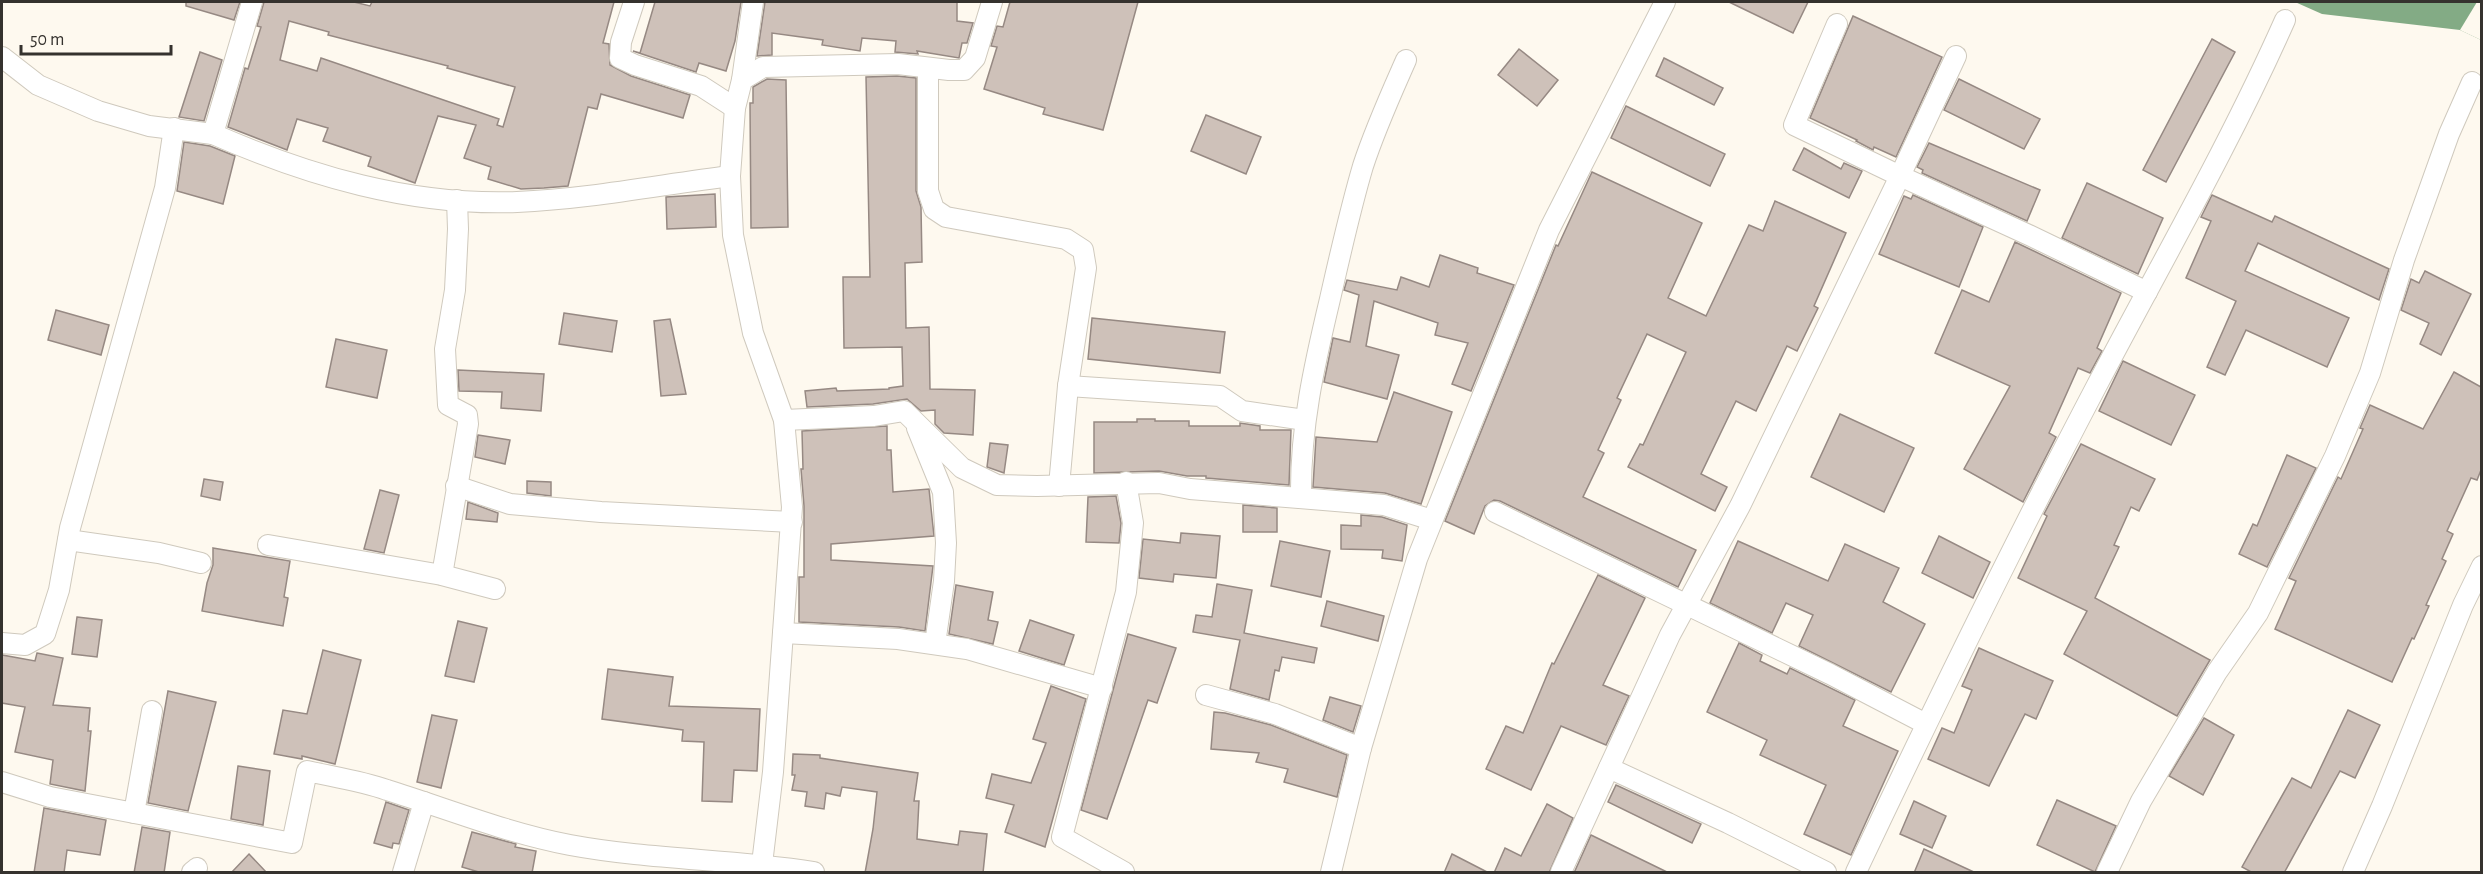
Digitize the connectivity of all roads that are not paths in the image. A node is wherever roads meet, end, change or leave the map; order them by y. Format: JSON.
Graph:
{"nodes":[{"id":1,"x":252,"y":2,"type":"edge"},
{"id":2,"x":634,"y":2,"type":"edge"},
{"id":3,"x":753,"y":2,"type":"edge"},
{"id":4,"x":992,"y":2,"type":"edge"},
{"id":5,"x":1665,"y":2,"type":"edge"},
{"id":6,"x":2284,"y":20,"type":"dead end"},
{"id":7,"x":1837,"y":24,"type":"dead end"},
{"id":8,"x":1956,"y":56,"type":"dead end"},
{"id":9,"x":2,"y":57,"type":"edge"},
{"id":10,"x":1406,"y":60,"type":"dead end"},
{"id":11,"x":928,"y":68,"type":"junction"},
{"id":12,"x":742,"y":80,"type":"junction"},
{"id":13,"x":2472,"y":82,"type":"dead end"},
{"id":14,"x":735,"y":108,"type":"junction"},
{"id":15,"x":174,"y":128,"type":"junction"},
{"id":16,"x":213,"y":134,"type":"junction"},
{"id":17,"x":730,"y":176,"type":"junction"},
{"id":18,"x":1900,"y":176,"type":"junction"},
{"id":19,"x":457,"y":200,"type":"junction"},
{"id":20,"x":2147,"y":292,"type":"junction"},
{"id":21,"x":1068,"y":386,"type":"junction"},
{"id":22,"x":784,"y":420,"type":"junction"},
{"id":23,"x":914,"y":420,"type":"junction"},
{"id":24,"x":1305,"y":420,"type":"junction"},
{"id":25,"x":1126,"y":482,"type":"junction"},
{"id":26,"x":456,"y":486,"type":"junction"},
{"id":27,"x":1059,"y":486,"type":"junction"},
{"id":28,"x":1301,"y":498,"type":"junction"},
{"id":29,"x":1495,"y":512,"type":"dead end"},
{"id":30,"x":1432,"y":520,"type":"junction"},
{"id":31,"x":792,"y":522,"type":"junction"},
{"id":32,"x":68,"y":540,"type":"junction"},
{"id":33,"x":268,"y":545,"type":"dead end"},
{"id":34,"x":201,"y":562,"type":"dead end"},
{"id":35,"x":2481,"y":566,"type":"edge"},
{"id":36,"x":442,"y":575,"type":"junction"},
{"id":37,"x":495,"y":590,"type":"dead end"},
{"id":38,"x":1688,"y":604,"type":"junction"},
{"id":39,"x":783,"y":633,"type":"junction"},
{"id":40,"x":2,"y":643,"type":"edge"},
{"id":41,"x":935,"y":644,"type":"junction"},
{"id":42,"x":1102,"y":688,"type":"junction"},
{"id":43,"x":1206,"y":695,"type":"dead end"},
{"id":44,"x":152,"y":711,"type":"dead end"},
{"id":45,"x":1926,"y":724,"type":"junction"},
{"id":46,"x":1361,"y":748,"type":"junction"},
{"id":47,"x":1609,"y":768,"type":"junction"},
{"id":48,"x":2,"y":782,"type":"edge"},
{"id":49,"x":424,"y":802,"type":"junction"},
{"id":50,"x":134,"y":813,"type":"junction"},
{"id":51,"x":762,"y":864,"type":"junction"},
{"id":52,"x":403,"y":873,"type":"edge"},
{"id":53,"x":814,"y":873,"type":"edge"},
{"id":54,"x":1124,"y":873,"type":"edge"},
{"id":55,"x":1331,"y":873,"type":"edge"},
{"id":56,"x":1561,"y":873,"type":"edge"},
{"id":57,"x":1826,"y":873,"type":"edge"},
{"id":58,"x":1856,"y":873,"type":"edge"},
{"id":59,"x":2107,"y":873,"type":"edge"},
{"id":60,"x":2353,"y":873,"type":"edge"}],
"edges":[{"from":1,"to":16,"type":"street"},
{"from":2,"to":14,"type":"street"},
{"from":3,"to":12,"type":"street"},
{"from":4,"to":11,"type":"street"},
{"from":5,"to":30,"type":"street"},
{"from":6,"to":20,"type":"street"},
{"from":7,"to":18,"type":"street"},
{"from":8,"to":18,"type":"street"},
{"from":9,"to":15,"type":"street"},
{"from":10,"to":24,"type":"street"},
{"from":11,"to":12,"type":"street"},
{"from":11,"to":21,"type":"street"},
{"from":12,"to":14,"type":"street"},
{"from":13,"to":59,"type":"street"},
{"from":14,"to":17,"type":"street"},
{"from":15,"to":16,"type":"street"},
{"from":15,"to":32,"type":"street"},
{"from":16,"to":19,"type":"street"},
{"from":17,"to":19,"type":"street"},
{"from":17,"to":22,"type":"street"},
{"from":18,"to":20,"type":"street"},
{"from":18,"to":38,"type":"street"},
{"from":19,"to":26,"type":"street"},
{"from":20,"to":45,"type":"street"},
{"from":21,"to":24,"type":"street"},
{"from":21,"to":27,"type":"street"},
{"from":22,"to":23,"type":"street"},
{"from":22,"to":31,"type":"street"},
{"from":23,"to":27,"type":"street"},
{"from":23,"to":41,"type":"street"},
{"from":24,"to":28,"type":"street"},
{"from":25,"to":27,"type":"street"},
{"from":25,"to":28,"type":"street"},
{"from":25,"to":42,"type":"street"},
{"from":26,"to":31,"type":"street"},
{"from":26,"to":36,"type":"street"},
{"from":28,"to":30,"type":"street"},
{"from":29,"to":38,"type":"street"},
{"from":30,"to":46,"type":"street"},
{"from":31,"to":39,"type":"street"},
{"from":32,"to":34,"type":"street"},
{"from":32,"to":40,"type":"street"},
{"from":33,"to":36,"type":"street"},
{"from":35,"to":60,"type":"street"},
{"from":36,"to":37,"type":"street"},
{"from":38,"to":45,"type":"street"},
{"from":38,"to":47,"type":"street"},
{"from":39,"to":41,"type":"street"},
{"from":39,"to":51,"type":"street"},
{"from":41,"to":42,"type":"street"},
{"from":42,"to":54,"type":"street"},
{"from":43,"to":46,"type":"street"},
{"from":44,"to":50,"type":"street"},
{"from":45,"to":58,"type":"street"},
{"from":46,"to":55,"type":"street"},
{"from":47,"to":56,"type":"street"},
{"from":47,"to":57,"type":"street"},
{"from":48,"to":50,"type":"street"},
{"from":49,"to":50,"type":"street"},
{"from":49,"to":51,"type":"street"},
{"from":49,"to":52,"type":"street"},
{"from":51,"to":53,"type":"street"}]}
